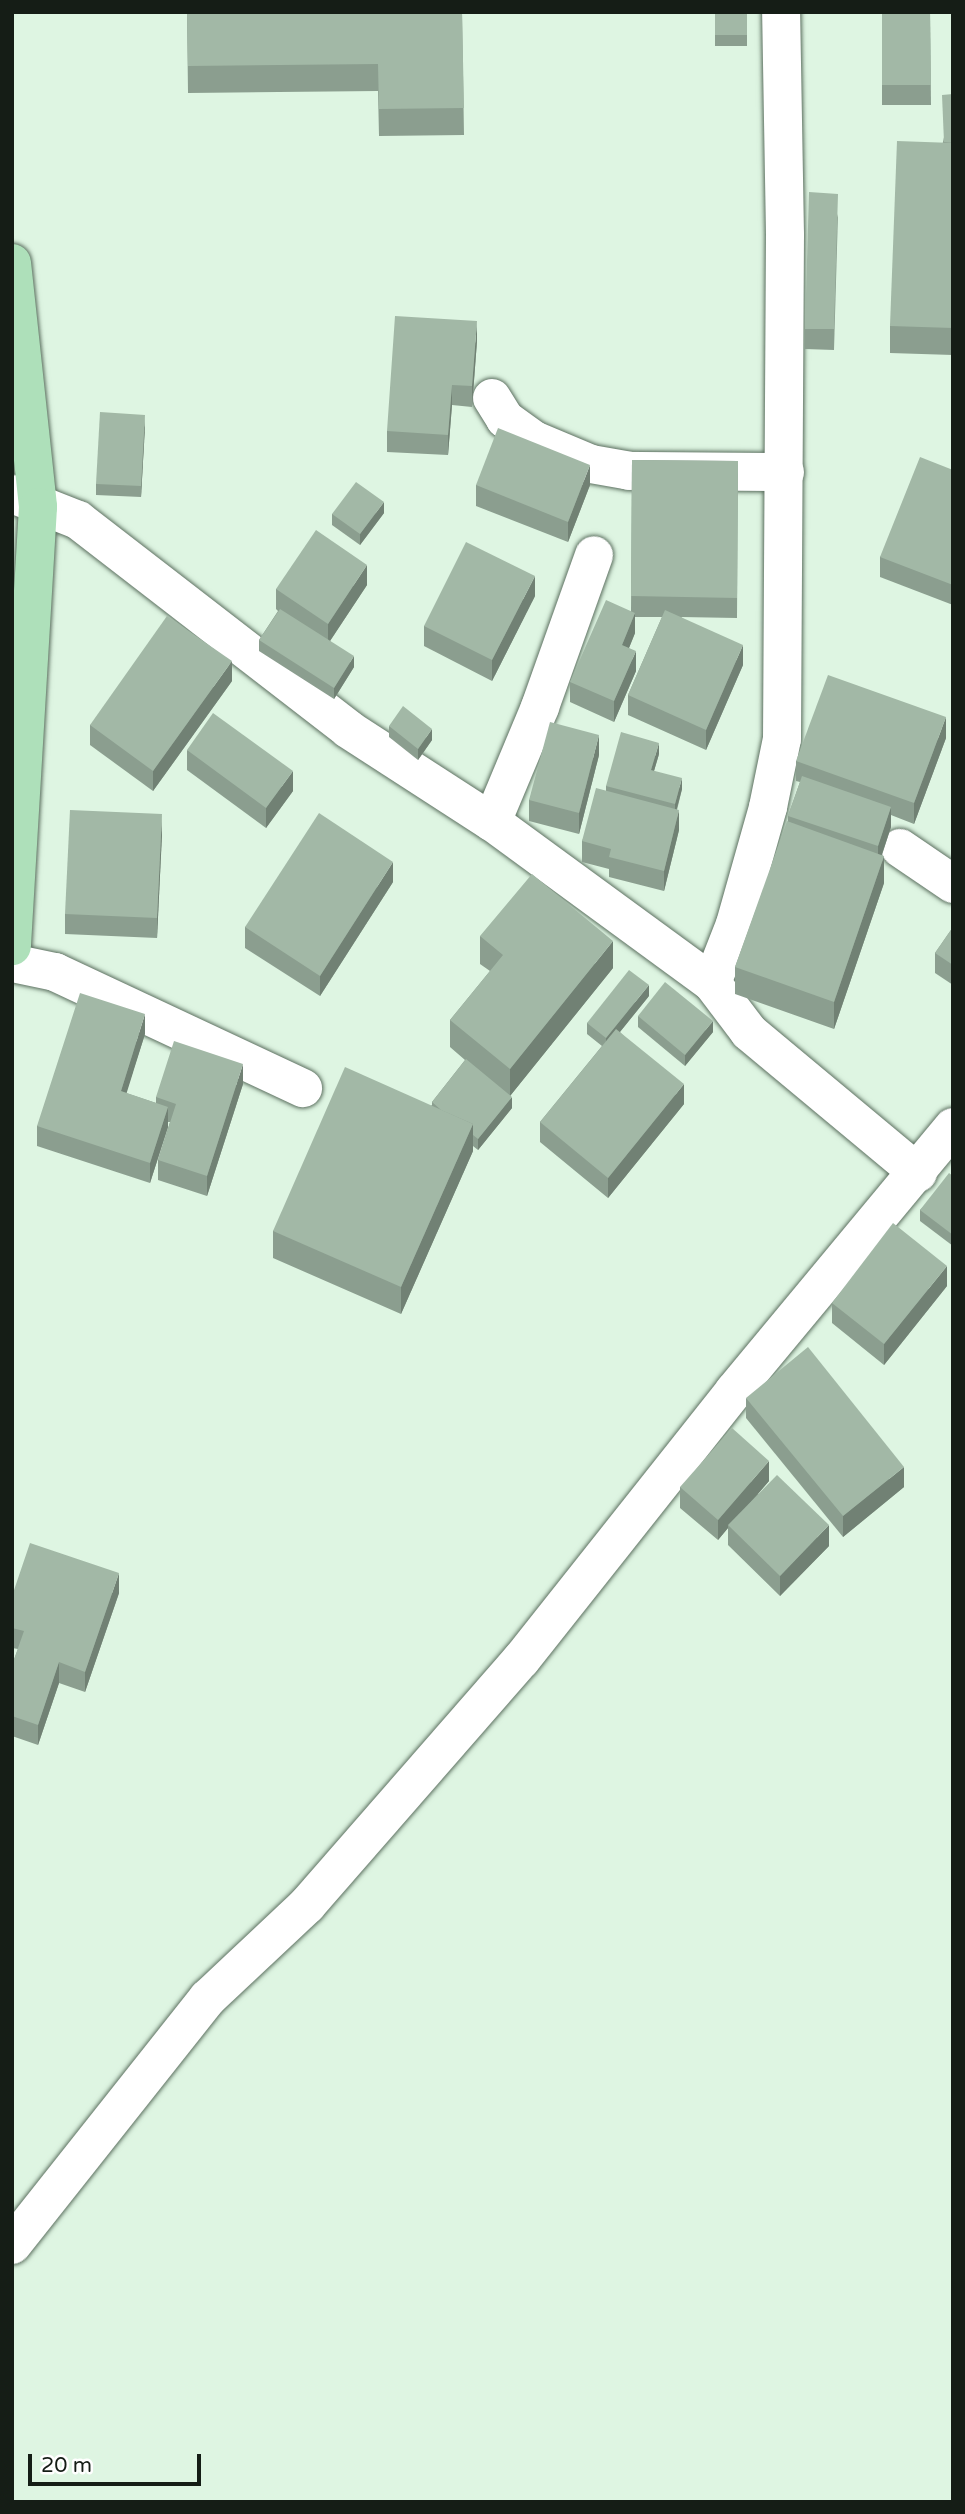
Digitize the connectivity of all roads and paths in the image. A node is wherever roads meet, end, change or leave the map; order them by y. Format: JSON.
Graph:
{"nodes":[{"id":1,"x":781,"y":12,"type":"edge"},
{"id":2,"x":12,"y":263,"type":"edge"},
{"id":3,"x":492,"y":398,"type":"dead end"},
{"id":4,"x":785,"y":472,"type":"junction"},
{"id":5,"x":25,"y":500,"type":"edge"},
{"id":6,"x":594,"y":555,"type":"dead end"},
{"id":7,"x":492,"y":822,"type":"junction"},
{"id":8,"x":900,"y":848,"type":"dead end"},
{"id":9,"x":953,"y":884,"type":"edge"},
{"id":10,"x":12,"y":946,"type":"edge"},
{"id":11,"x":12,"y":963,"type":"edge"},
{"id":12,"x":712,"y":983,"type":"junction"},
{"id":13,"x":303,"y":1088,"type":"dead end"},
{"id":14,"x":953,"y":1127,"type":"edge"},
{"id":15,"x":918,"y":1173,"type":"junction"},
{"id":16,"x":12,"y":2245,"type":"edge"}],
"edges":[{"from":1,"to":4,"type":"street"},
{"from":2,"to":5,"type":"main road"},
{"from":3,"to":4,"type":"street"},
{"from":4,"to":12,"type":"street"},
{"from":5,"to":7,"type":"street"},
{"from":5,"to":10,"type":"main road"},
{"from":6,"to":7,"type":"street"},
{"from":7,"to":12,"type":"street"},
{"from":8,"to":9,"type":"street"},
{"from":11,"to":13,"type":"street"},
{"from":12,"to":15,"type":"street"},
{"from":14,"to":15,"type":"street"},
{"from":15,"to":16,"type":"street"}]}
